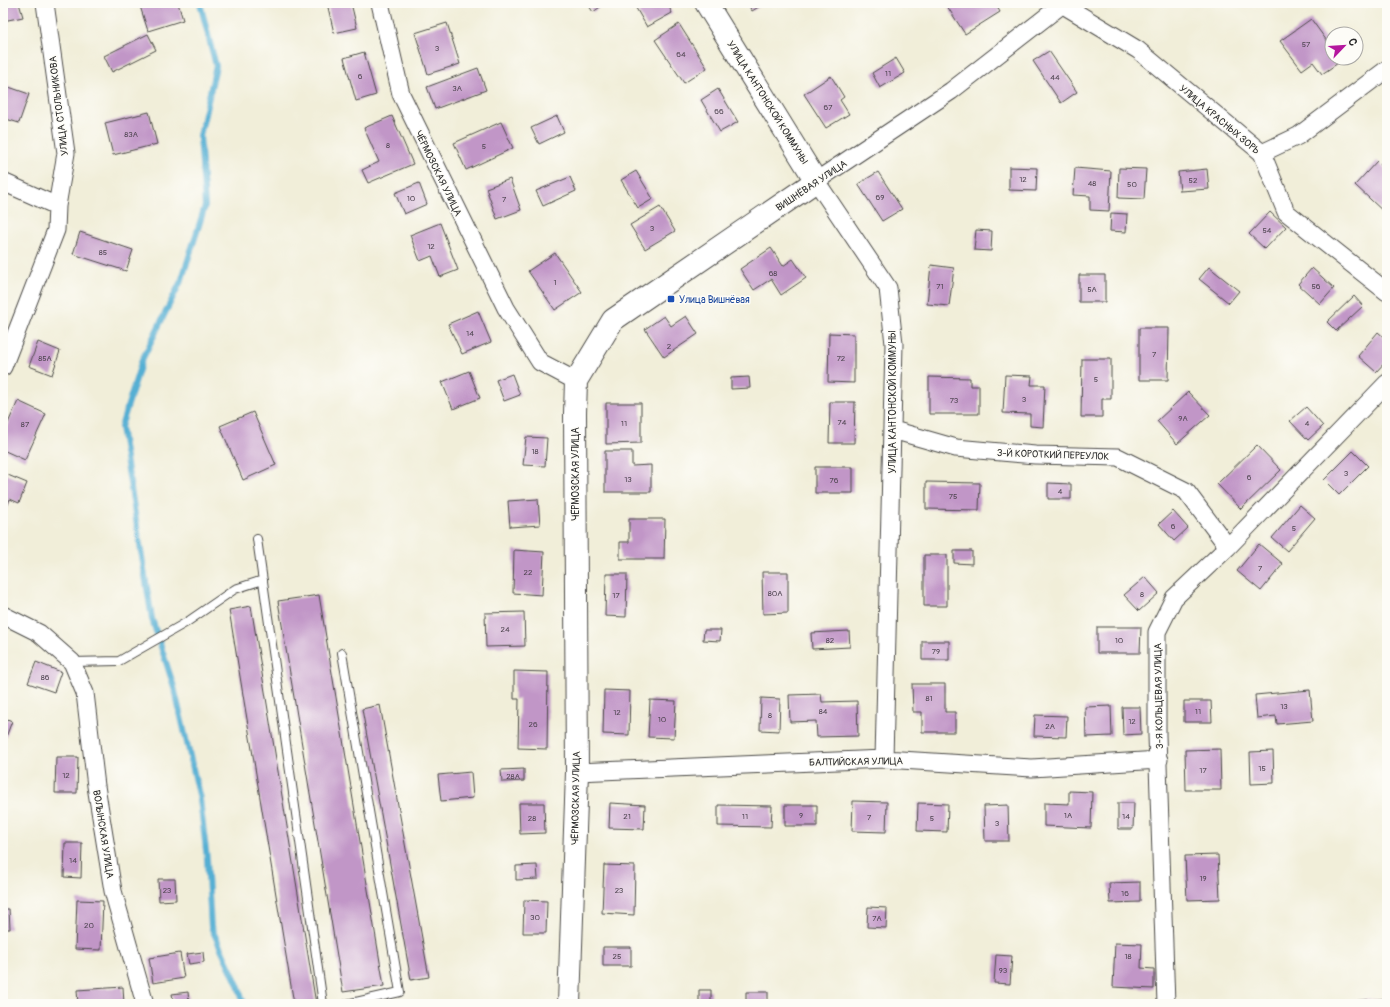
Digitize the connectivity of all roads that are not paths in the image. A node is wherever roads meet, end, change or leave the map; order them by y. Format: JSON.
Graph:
{"nodes":[{"id":1,"x":45,"y":3,"type":"edge"},
{"id":2,"x":380,"y":3,"type":"edge"},
{"id":3,"x":706,"y":3,"type":"edge"},
{"id":4,"x":1062,"y":4,"type":"edge"},
{"id":5,"x":1387,"y":69,"type":"edge"},
{"id":6,"x":1262,"y":153,"type":"junction"},
{"id":7,"x":816,"y":181,"type":"junction"},
{"id":8,"x":3,"y":182,"type":"edge"},
{"id":9,"x":57,"y":206,"type":"junction"},
{"id":10,"x":1387,"y":292,"type":"edge"},
{"id":11,"x":3,"y":367,"type":"edge"},
{"id":12,"x":576,"y":381,"type":"junction"},
{"id":13,"x":1387,"y":383,"type":"edge"},
{"id":14,"x":893,"y":430,"type":"junction"},
{"id":15,"x":257,"y":539,"type":"dead end"},
{"id":16,"x":1228,"y":547,"type":"junction"},
{"id":17,"x":263,"y":580,"type":"junction"},
{"id":18,"x":3,"y":615,"type":"edge"},
{"id":19,"x":342,"y":653,"type":"dead end"},
{"id":20,"x":72,"y":662,"type":"junction"},
{"id":21,"x":884,"y":759,"type":"junction"},
{"id":22,"x":1159,"y":760,"type":"junction"},
{"id":23,"x":577,"y":772,"type":"junction"},
{"id":24,"x":145,"y":1004,"type":"edge"},
{"id":25,"x":323,"y":1004,"type":"edge"},
{"id":26,"x":347,"y":1004,"type":"edge"},
{"id":27,"x":569,"y":1004,"type":"edge"},
{"id":28,"x":1166,"y":1004,"type":"edge"}],
"edges":[{"from":1,"to":9,"type":"street","name":"УЛИЦА СТОЛЬНИКОВА"},
{"from":2,"to":12,"type":"street","name":"ЧЁРМОЗСКАЯ УЛИЦА"},
{"from":3,"to":7,"type":"street","name":"УЛИЦА КАНТОНСКОЙ КОММУНЫ"},
{"from":4,"to":6,"type":"street","name":"УЛИЦА КРАСНЫХ ЗОРЬ"},
{"from":4,"to":7,"type":"street","name":"ВИШНЁВАЯ УЛИЦА"},
{"from":5,"to":6,"type":"street"},
{"from":6,"to":10,"type":"street","name":"УЛИЦА КРАСНЫХ ЗОРЬ"},
{"from":7,"to":12,"type":"street","name":"ВИШНЁВАЯ УЛИЦА"},
{"from":7,"to":14,"type":"street","name":"УЛИЦА КАНТОНСКОЙ КОММУНЫ"},
{"from":8,"to":9,"type":"street"},
{"from":9,"to":11,"type":"street","name":"УЛИЦА СТОЛЬНИКОВА"},
{"from":12,"to":23,"type":"street","name":"ЧЁРМОЗСКАЯ УЛИЦА"},
{"from":13,"to":16,"type":"street","name":"3-Я КОЛЬЦЕВАЯ УЛИЦА"},
{"from":14,"to":16,"type":"street","name":"3-Й КОРОТКИЙ ПЕРЕУЛОК"},
{"from":14,"to":21,"type":"street","name":"УЛИЦА КАНТОНСКОЙ КОММУНЫ"},
{"from":15,"to":17,"type":"lane"},
{"from":16,"to":22,"type":"street","name":"3-Я КОЛЬЦЕВАЯ УЛИЦА"},
{"from":17,"to":20,"type":"lane"},
{"from":17,"to":25,"type":"lane"},
{"from":18,"to":20,"type":"street"},
{"from":19,"to":26,"type":"lane"},
{"from":20,"to":24,"type":"street","name":"ВОЛЫНСКАЯ УЛИЦА"},
{"from":21,"to":22,"type":"street","name":"БАЛТИЙСКАЯ УЛИЦА"},
{"from":21,"to":23,"type":"street","name":"БАЛТИЙСКАЯ УЛИЦА"},
{"from":22,"to":28,"type":"street","name":"3-Я КОЛЬЦЕВАЯ УЛИЦА"},
{"from":23,"to":27,"type":"street","name":"ЧЁРМОЗСКАЯ УЛИЦА"}]}
